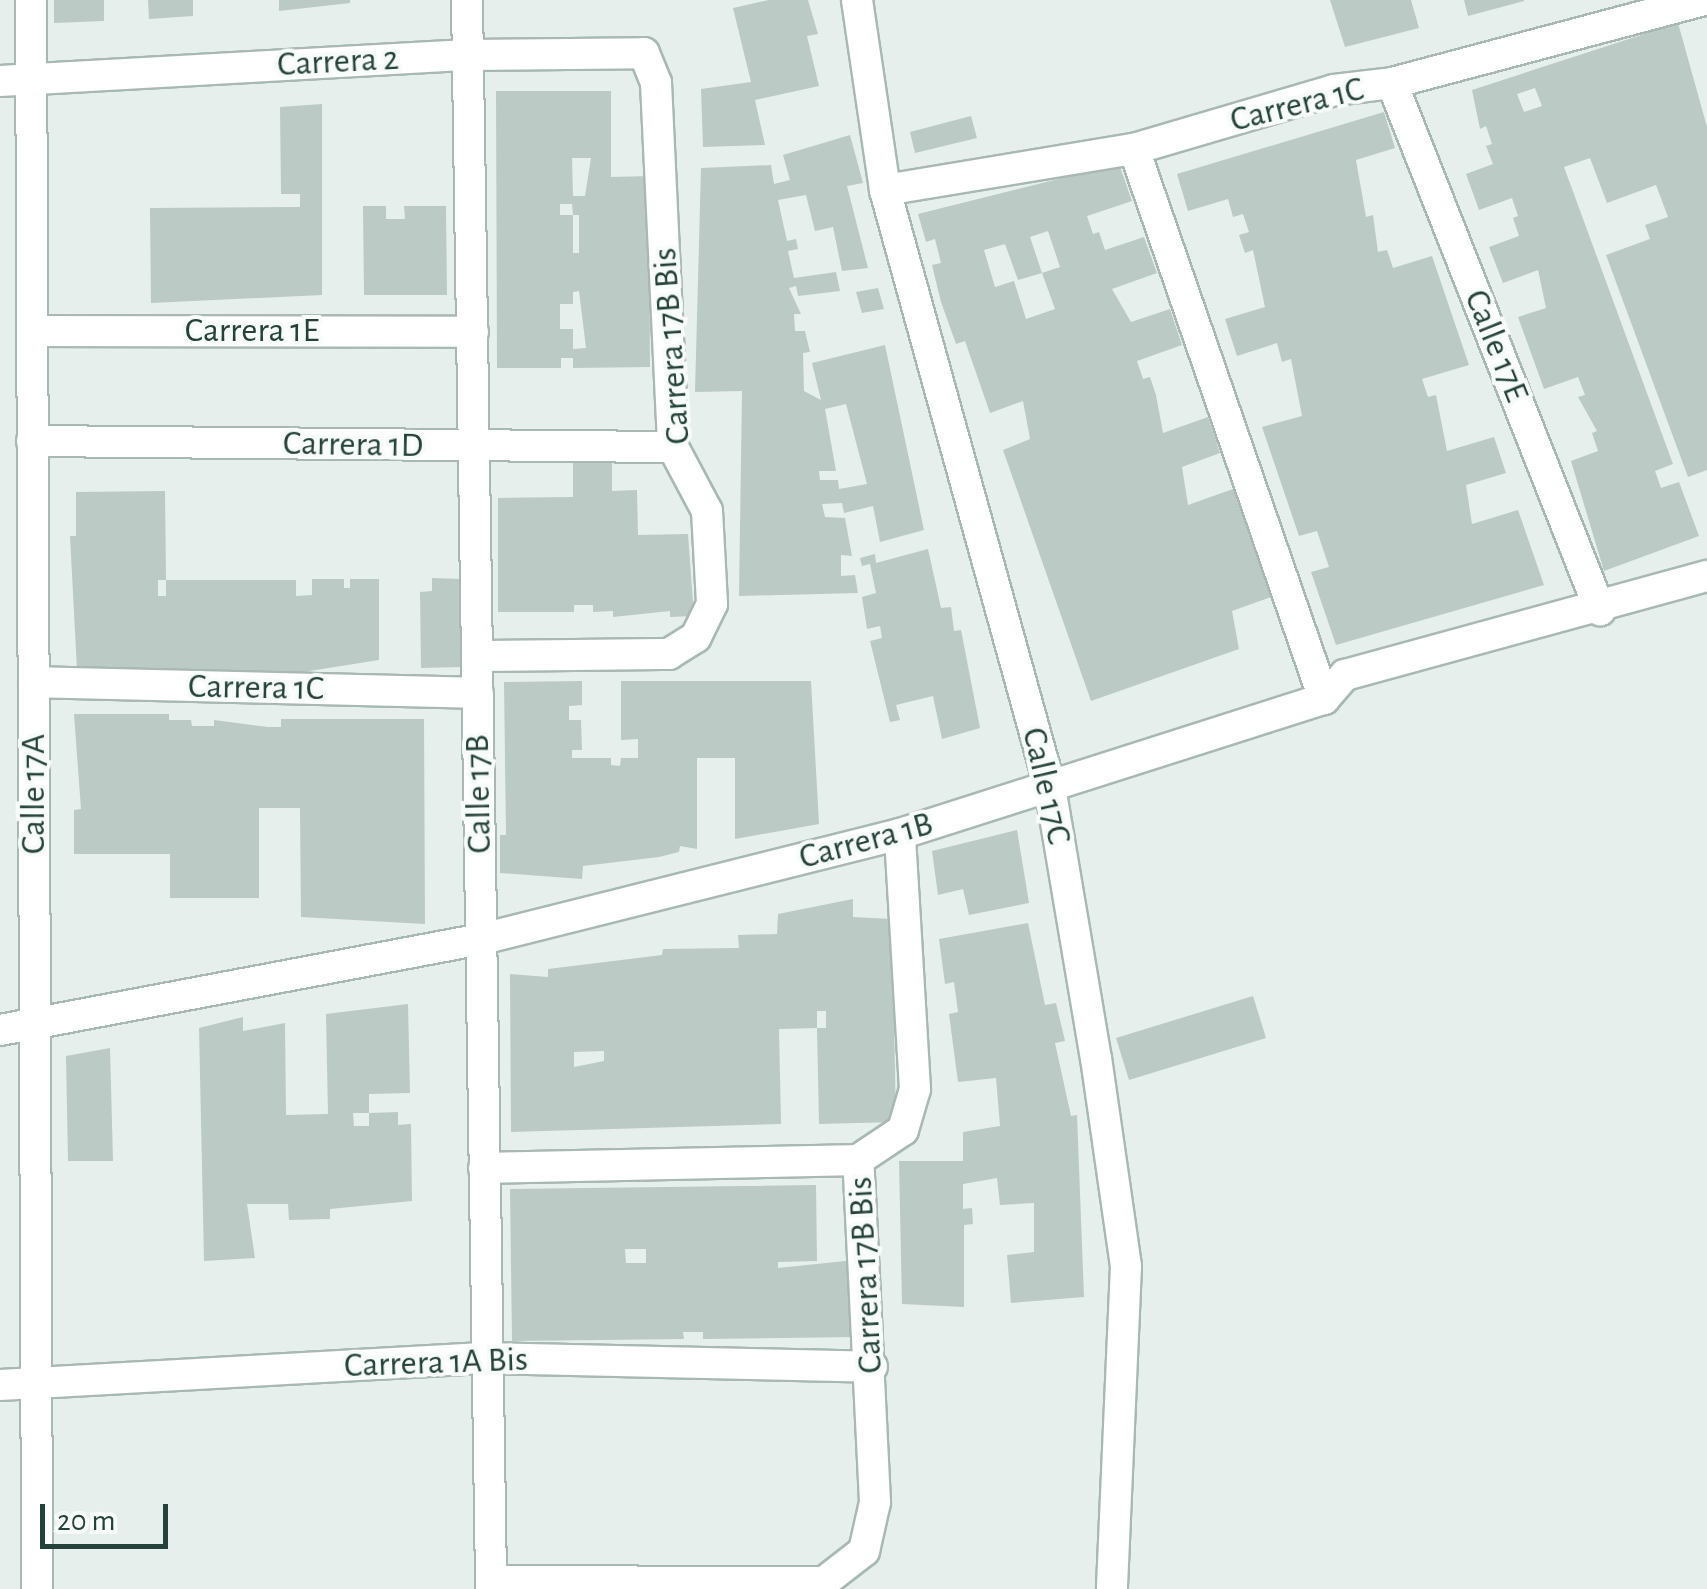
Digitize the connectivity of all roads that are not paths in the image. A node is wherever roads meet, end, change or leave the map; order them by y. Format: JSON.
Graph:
{"nodes":[{"id":1,"x":30,"y":0,"type":"edge"},
{"id":2,"x":467,"y":0,"type":"edge"},
{"id":3,"x":857,"y":0,"type":"edge"},
{"id":4,"x":1704,"y":5,"type":"edge"},
{"id":5,"x":467,"y":55,"type":"junction"},
{"id":6,"x":31,"y":78,"type":"junction"},
{"id":7,"x":0,"y":81,"type":"edge"},
{"id":8,"x":656,"y":83,"type":"joint"},
{"id":9,"x":1392,"y":83,"type":"junction"},
{"id":10,"x":1134,"y":149,"type":"junction"},
{"id":11,"x":885,"y":190,"type":"junction"},
{"id":12,"x":32,"y":331,"type":"junction"},
{"id":13,"x":473,"y":332,"type":"junction"},
{"id":14,"x":32,"y":441,"type":"junction"},
{"id":15,"x":474,"y":447,"type":"junction"},
{"id":16,"x":673,"y":447,"type":"junction"},
{"id":17,"x":1707,"y":576,"type":"edge"},
{"id":18,"x":1600,"y":610,"type":"junction"},
{"id":19,"x":478,"y":656,"type":"junction"},
{"id":20,"x":34,"y":682,"type":"junction"},
{"id":21,"x":478,"y":694,"type":"junction"},
{"id":22,"x":1324,"y":699,"type":"junction"},
{"id":23,"x":1050,"y":787,"type":"junction"},
{"id":24,"x":900,"y":834,"type":"junction"},
{"id":25,"x":482,"y":939,"type":"junction"},
{"id":26,"x":35,"y":1020,"type":"junction"},
{"id":27,"x":0,"y":1030,"type":"edge"},
{"id":28,"x":858,"y":1160,"type":"junction"},
{"id":29,"x":484,"y":1168,"type":"junction"},
{"id":30,"x":487,"y":1358,"type":"junction"},
{"id":31,"x":872,"y":1366,"type":"junction"},
{"id":32,"x":37,"y":1383,"type":"junction"},
{"id":33,"x":0,"y":1384,"type":"edge"},
{"id":34,"x":491,"y":1585,"type":"edge"},
{"id":35,"x":37,"y":1589,"type":"edge"},
{"id":36,"x":1112,"y":1589,"type":"edge"}],
"edges":[{"from":1,"to":6,"type":"street","name":"Calle 17A"},
{"from":2,"to":5,"type":"street","name":"Calle 17B"},
{"from":3,"to":11,"type":"street","name":"Calle 17C"},
{"from":4,"to":9,"type":"street","name":"Carrera 1C"},
{"from":5,"to":6,"type":"street","name":"Carrera 2"},
{"from":5,"to":8,"type":"street","name":"Carrera 2"},
{"from":5,"to":13,"type":"street","name":"Calle 17B"},
{"from":6,"to":7,"type":"street","name":"Carrera 2"},
{"from":6,"to":12,"type":"street","name":"Calle 17A"},
{"from":8,"to":16,"type":"street","name":"Carrera 17B Bis"},
{"from":9,"to":10,"type":"street","name":"Carrera 1C"},
{"from":9,"to":18,"type":"street","name":"Calle 17E"},
{"from":10,"to":11,"type":"street","name":"Carrera 1C"},
{"from":10,"to":22,"type":"street"},
{"from":11,"to":23,"type":"street","name":"Calle 17C"},
{"from":12,"to":13,"type":"street","name":"Carrera 1E"},
{"from":12,"to":14,"type":"street","name":"Calle 17A"},
{"from":13,"to":15,"type":"street","name":"Calle 17B"},
{"from":14,"to":15,"type":"street","name":"Carrera 1D"},
{"from":14,"to":20,"type":"street","name":"Calle 17A"},
{"from":15,"to":16,"type":"street","name":"Carrera 1D"},
{"from":15,"to":19,"type":"street","name":"Calle 17B"},
{"from":16,"to":19,"type":"street","name":"Carrera 17B Bis"},
{"from":17,"to":18,"type":"street","name":"Carrera 1B"},
{"from":18,"to":22,"type":"street","name":"Carrera 1B"},
{"from":19,"to":21,"type":"street","name":"Calle 17B"},
{"from":20,"to":21,"type":"street","name":"Carrera 1C"},
{"from":20,"to":26,"type":"street","name":"Calle 17A"},
{"from":21,"to":25,"type":"street","name":"Calle 17B"},
{"from":22,"to":23,"type":"street","name":"Carrera 1B"},
{"from":23,"to":24,"type":"street","name":"Carrera 1B"},
{"from":23,"to":36,"type":"street","name":"Calle 17C"},
{"from":24,"to":25,"type":"street","name":"Carrera 1B"},
{"from":24,"to":28,"type":"street","name":"Carrera 17B Bis"},
{"from":25,"to":26,"type":"street","name":"Carrera 1B"},
{"from":25,"to":29,"type":"street","name":"Calle 17B"},
{"from":26,"to":27,"type":"street","name":"Carrera 1B"},
{"from":26,"to":32,"type":"street","name":"Calle 17A"},
{"from":28,"to":29,"type":"street"},
{"from":28,"to":31,"type":"street","name":"Carrera 17B Bis"},
{"from":29,"to":30,"type":"street","name":"Calle 17B"},
{"from":30,"to":31,"type":"street","name":"Carrera 1A Bis"},
{"from":30,"to":32,"type":"street","name":"Carrera 1A Bis"},
{"from":30,"to":34,"type":"street","name":"Calle 17B"},
{"from":31,"to":34,"type":"street","name":"Carrera 17B Bis"},
{"from":32,"to":33,"type":"street","name":"Carrera 1A Bis"},
{"from":32,"to":35,"type":"street","name":"Calle 17A"}]}
